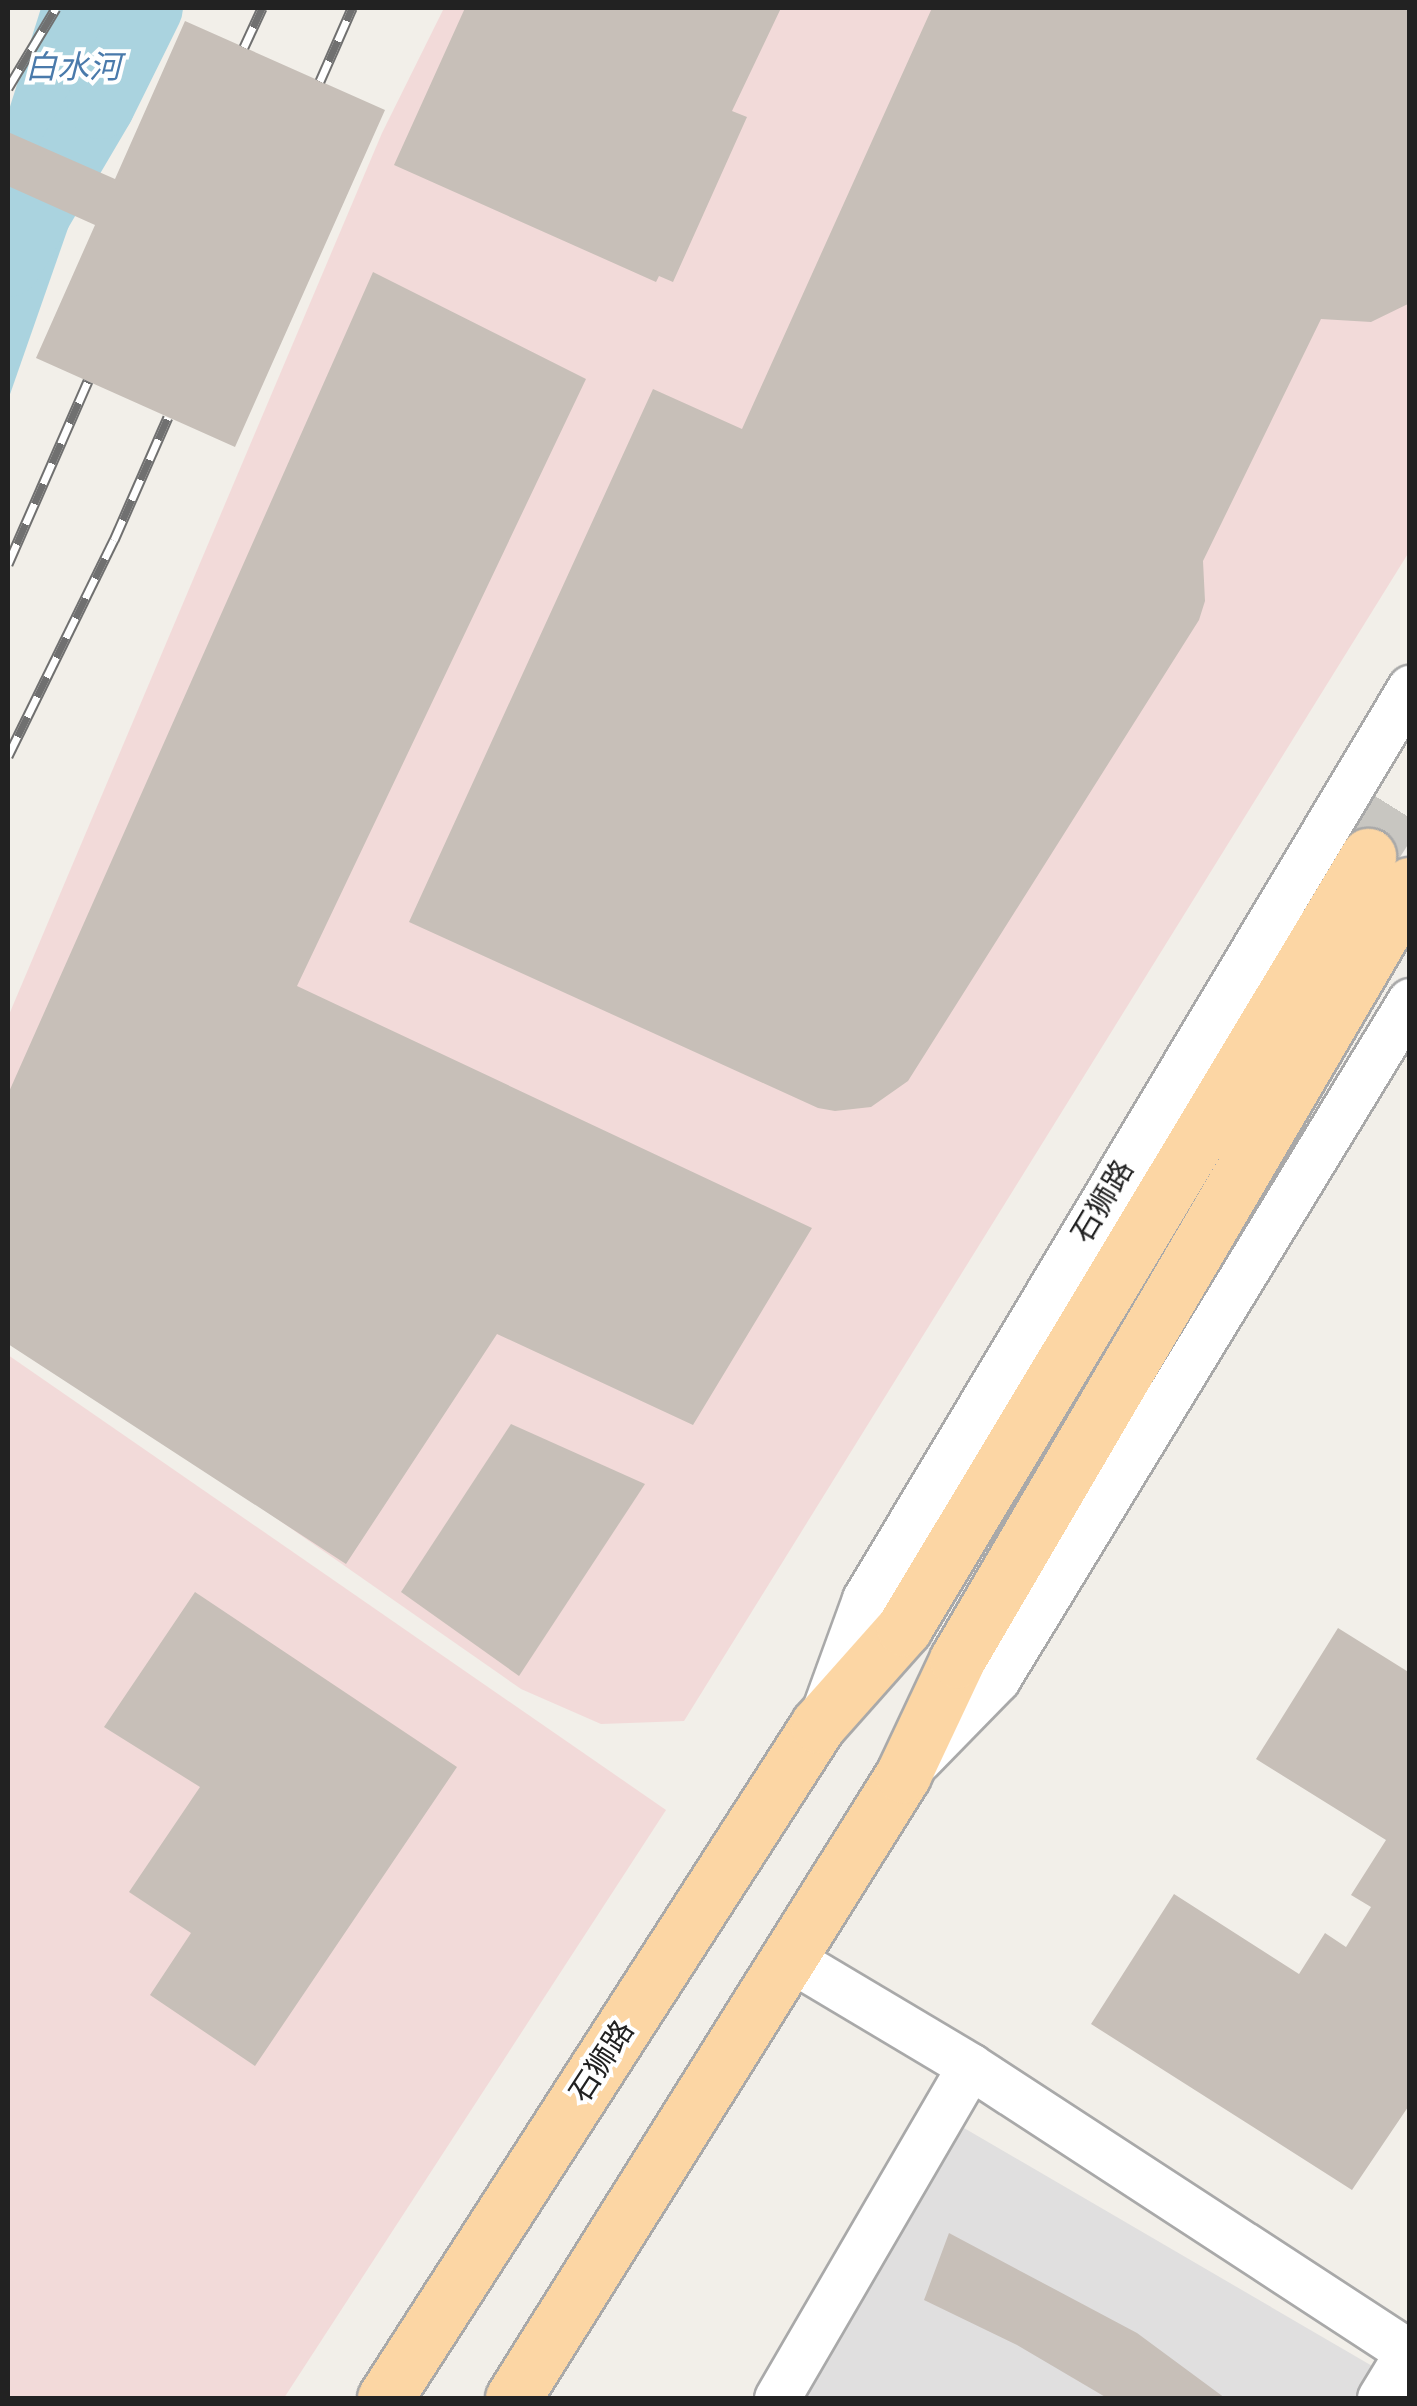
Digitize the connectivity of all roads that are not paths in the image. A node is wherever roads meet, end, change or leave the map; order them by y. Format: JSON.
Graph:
{"nodes":[{"id":1,"x":1402,"y":716,"type":"edge"},
{"id":2,"x":1389,"y":871,"type":"edge"},
{"id":3,"x":1410,"y":1000,"type":"edge"},
{"id":4,"x":818,"y":1725,"type":"junction"},
{"id":5,"x":903,"y":1775,"type":"junction"},
{"id":6,"x":789,"y":1958,"type":"junction"},
{"id":7,"x":970,"y":2066,"type":"junction"},
{"id":8,"x":1409,"y":2352,"type":"edge"},
{"id":9,"x":385,"y":2398,"type":"edge"},
{"id":10,"x":513,"y":2398,"type":"edge"},
{"id":11,"x":778,"y":2398,"type":"edge"},
{"id":12,"x":1380,"y":2398,"type":"edge"}],
"edges":[{"from":1,"to":4,"type":"street","name":"石狮路"},
{"from":2,"to":4,"type":"main road","name":"石狮路"},
{"from":2,"to":5,"type":"main road","name":"石狮路"},
{"from":3,"to":5,"type":"street","name":"石狮路"},
{"from":4,"to":9,"type":"main road","name":"石狮路"},
{"from":5,"to":6,"type":"main road","name":"石狮路"},
{"from":6,"to":7,"type":"street"},
{"from":6,"to":10,"type":"main road","name":"石狮路"},
{"from":7,"to":8,"type":"street"},
{"from":7,"to":11,"type":"street"},
{"from":8,"to":12,"type":"street"}]}
